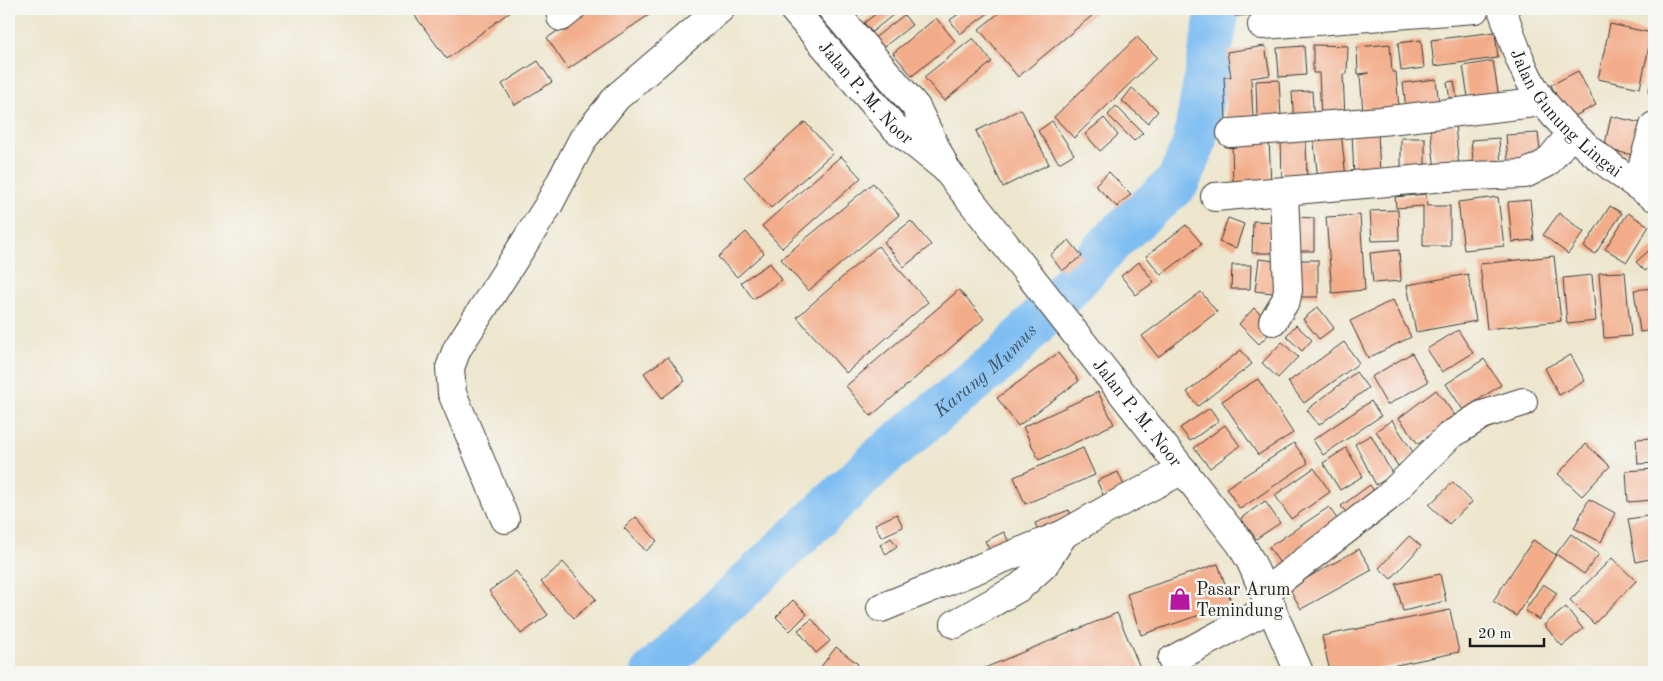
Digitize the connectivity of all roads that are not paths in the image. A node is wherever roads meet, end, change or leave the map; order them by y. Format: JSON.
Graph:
{"nodes":[{"id":1,"x":720,"y":9,"type":"edge"},
{"id":2,"x":793,"y":9,"type":"edge"},
{"id":3,"x":832,"y":9,"type":"edge"},
{"id":4,"x":1475,"y":9,"type":"edge"},
{"id":5,"x":1502,"y":9,"type":"edge"},
{"id":6,"x":1262,"y":25,"type":"dead end"},
{"id":7,"x":1543,"y":102,"type":"junction"},
{"id":8,"x":1654,"y":126,"type":"edge"},
{"id":9,"x":1230,"y":133,"type":"dead end"},
{"id":10,"x":1572,"y":133,"type":"junction"},
{"id":11,"x":946,"y":169,"type":"junction"},
{"id":12,"x":1646,"y":191,"type":"edge"},
{"id":13,"x":1284,"y":192,"type":"junction"},
{"id":14,"x":1215,"y":197,"type":"dead end"},
{"id":15,"x":1273,"y":321,"type":"dead end"},
{"id":16,"x":1523,"y":402,"type":"dead end"},
{"id":17,"x":1183,"y":470,"type":"junction"},
{"id":18,"x":505,"y":519,"type":"dead end"},
{"id":19,"x":1064,"y":534,"type":"junction"},
{"id":20,"x":1269,"y":600,"type":"junction"},
{"id":21,"x":881,"y":608,"type":"dead end"},
{"id":22,"x":954,"y":624,"type":"dead end"},
{"id":23,"x":1172,"y":660,"type":"dead end"},
{"id":24,"x":1299,"y":672,"type":"edge"}],
"edges":[{"from":1,"to":18,"type":"main road"},
{"from":2,"to":11,"type":"main road","name":"Jalan P. M. Noor"},
{"from":3,"to":11,"type":"main road","name":"Jalan P. M. Noor"},
{"from":4,"to":6,"type":"main road"},
{"from":5,"to":7,"type":"main road","name":"Jalan Gunung Lingai"},
{"from":7,"to":9,"type":"main road"},
{"from":7,"to":10,"type":"main road","name":"Jalan Gunung Lingai"},
{"from":8,"to":12,"type":"main road"},
{"from":10,"to":12,"type":"main road","name":"Jalan Gunung Lingai"},
{"from":10,"to":13,"type":"main road"},
{"from":11,"to":17,"type":"main road","name":"Jalan P. M. Noor"},
{"from":13,"to":14,"type":"main road"},
{"from":13,"to":15,"type":"main road"},
{"from":16,"to":20,"type":"main road"},
{"from":17,"to":19,"type":"main road"},
{"from":17,"to":20,"type":"main road","name":"Jalan P. M. Noor"},
{"from":19,"to":21,"type":"main road"},
{"from":19,"to":22,"type":"main road"},
{"from":20,"to":23,"type":"main road"},
{"from":20,"to":24,"type":"main road","name":"Jalan P. M. Noor"}]}
